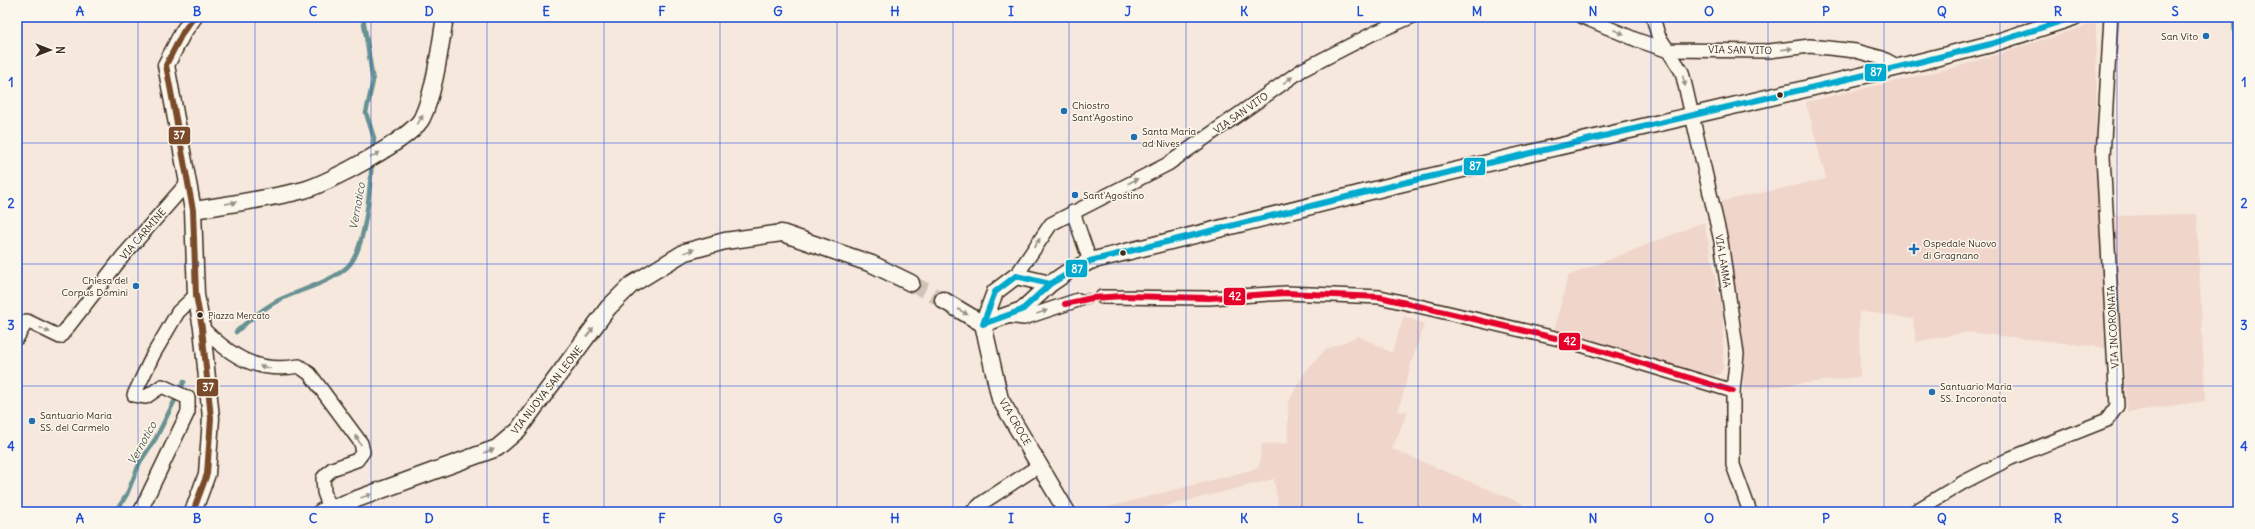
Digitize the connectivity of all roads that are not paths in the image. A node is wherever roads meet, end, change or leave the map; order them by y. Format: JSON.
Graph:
{"nodes":[{"id":1,"x":194,"y":17,"type":"edge"},
{"id":2,"x":445,"y":17,"type":"edge"},
{"id":3,"x":1412,"y":17,"type":"edge"},
{"id":4,"x":1583,"y":17,"type":"edge"},
{"id":5,"x":1653,"y":17,"type":"edge"},
{"id":6,"x":2074,"y":17,"type":"edge"},
{"id":7,"x":2111,"y":17,"type":"edge"},
{"id":8,"x":1666,"y":50,"type":"junction"},
{"id":9,"x":1899,"y":67,"type":"junction"},
{"id":10,"x":1693,"y":116,"type":"junction"},
{"id":11,"x":188,"y":182,"type":"junction"},
{"id":12,"x":193,"y":210,"type":"junction"},
{"id":13,"x":1073,"y":212,"type":"junction"},
{"id":14,"x":1090,"y":261,"type":"junction"},
{"id":15,"x":1016,"y":276,"type":"junction"},
{"id":16,"x":911,"y":283,"type":"tunnel mouth"},
{"id":17,"x":1050,"y":284,"type":"junction"},
{"id":18,"x":196,"y":295,"type":"junction"},
{"id":19,"x":1102,"y":297,"type":"tunnel mouth"},
{"id":20,"x":943,"y":300,"type":"tunnel mouth"},
{"id":21,"x":1078,"y":300,"type":"tunnel mouth"},
{"id":22,"x":1006,"y":316,"type":"junction"},
{"id":23,"x":983,"y":324,"type":"junction"},
{"id":24,"x":202,"y":328,"type":"junction"},
{"id":25,"x":17,"y":338,"type":"edge"},
{"id":26,"x":1733,"y":391,"type":"junction"},
{"id":27,"x":1040,"y":465,"type":"junction"},
{"id":28,"x":325,"y":510,"type":"edge"},
{"id":29,"x":140,"y":512,"type":"edge"},
{"id":30,"x":193,"y":512,"type":"edge"},
{"id":31,"x":972,"y":512,"type":"edge"},
{"id":32,"x":1066,"y":512,"type":"edge"},
{"id":33,"x":1750,"y":512,"type":"edge"},
{"id":34,"x":1914,"y":512,"type":"edge"}],
"edges":[{"from":1,"to":11,"type":"street"},
{"from":12,"to":2,"type":"street","one_way":true},
{"from":13,"to":3,"type":"street","name":"VIA SAN VITO","one_way":true},
{"from":4,"to":8,"type":"street","name":"VIA SAN VITO","one_way":true},
{"from":5,"to":8,"type":"street","name":"VIA LAMMA"},
{"from":6,"to":9,"type":"street"},
{"from":7,"to":34,"type":"street","name":"VIA INCORONATA"},
{"from":8,"to":9,"type":"street","name":"VIA SAN VITO","one_way":true},
{"from":8,"to":10,"type":"street","name":"VIA LAMMA","one_way":true},
{"from":9,"to":10,"type":"street"},
{"from":10,"to":14,"type":"street"},
{"from":10,"to":26,"type":"street","name":"VIA LAMMA"},
{"from":11,"to":12,"type":"street"},
{"from":25,"to":11,"type":"street","name":"VIA CARMINE","one_way":true},
{"from":12,"to":18,"type":"street"},
{"from":13,"to":14,"type":"street"},
{"from":15,"to":13,"type":"street","name":"VIA SAN VITO","one_way":true},
{"from":14,"to":17,"type":"street"},
{"from":15,"to":17,"type":"street"},
{"from":15,"to":23,"type":"street"},
{"from":28,"to":16,"type":"street","name":"VIA NUOVA SAN LEONE","one_way":true},
{"from":17,"to":22,"type":"street"},
{"from":18,"to":24,"type":"street"},
{"from":18,"to":29,"type":"street"},
{"from":19,"to":26,"type":"street"},
{"from":20,"to":23,"type":"street","one_way":true},
{"from":22,"to":21,"type":"street","one_way":true},
{"from":22,"to":23,"type":"street"},
{"from":23,"to":27,"type":"street","name":"VIA CROCE"},
{"from":28,"to":24,"type":"street","name":"VIA NUOVA SAN LEONE","one_way":true},
{"from":24,"to":30,"type":"street"},
{"from":26,"to":33,"type":"street","name":"VIA LAMMA"},
{"from":27,"to":31,"type":"street"},
{"from":27,"to":32,"type":"street","name":"VIA CROCE"}]}
